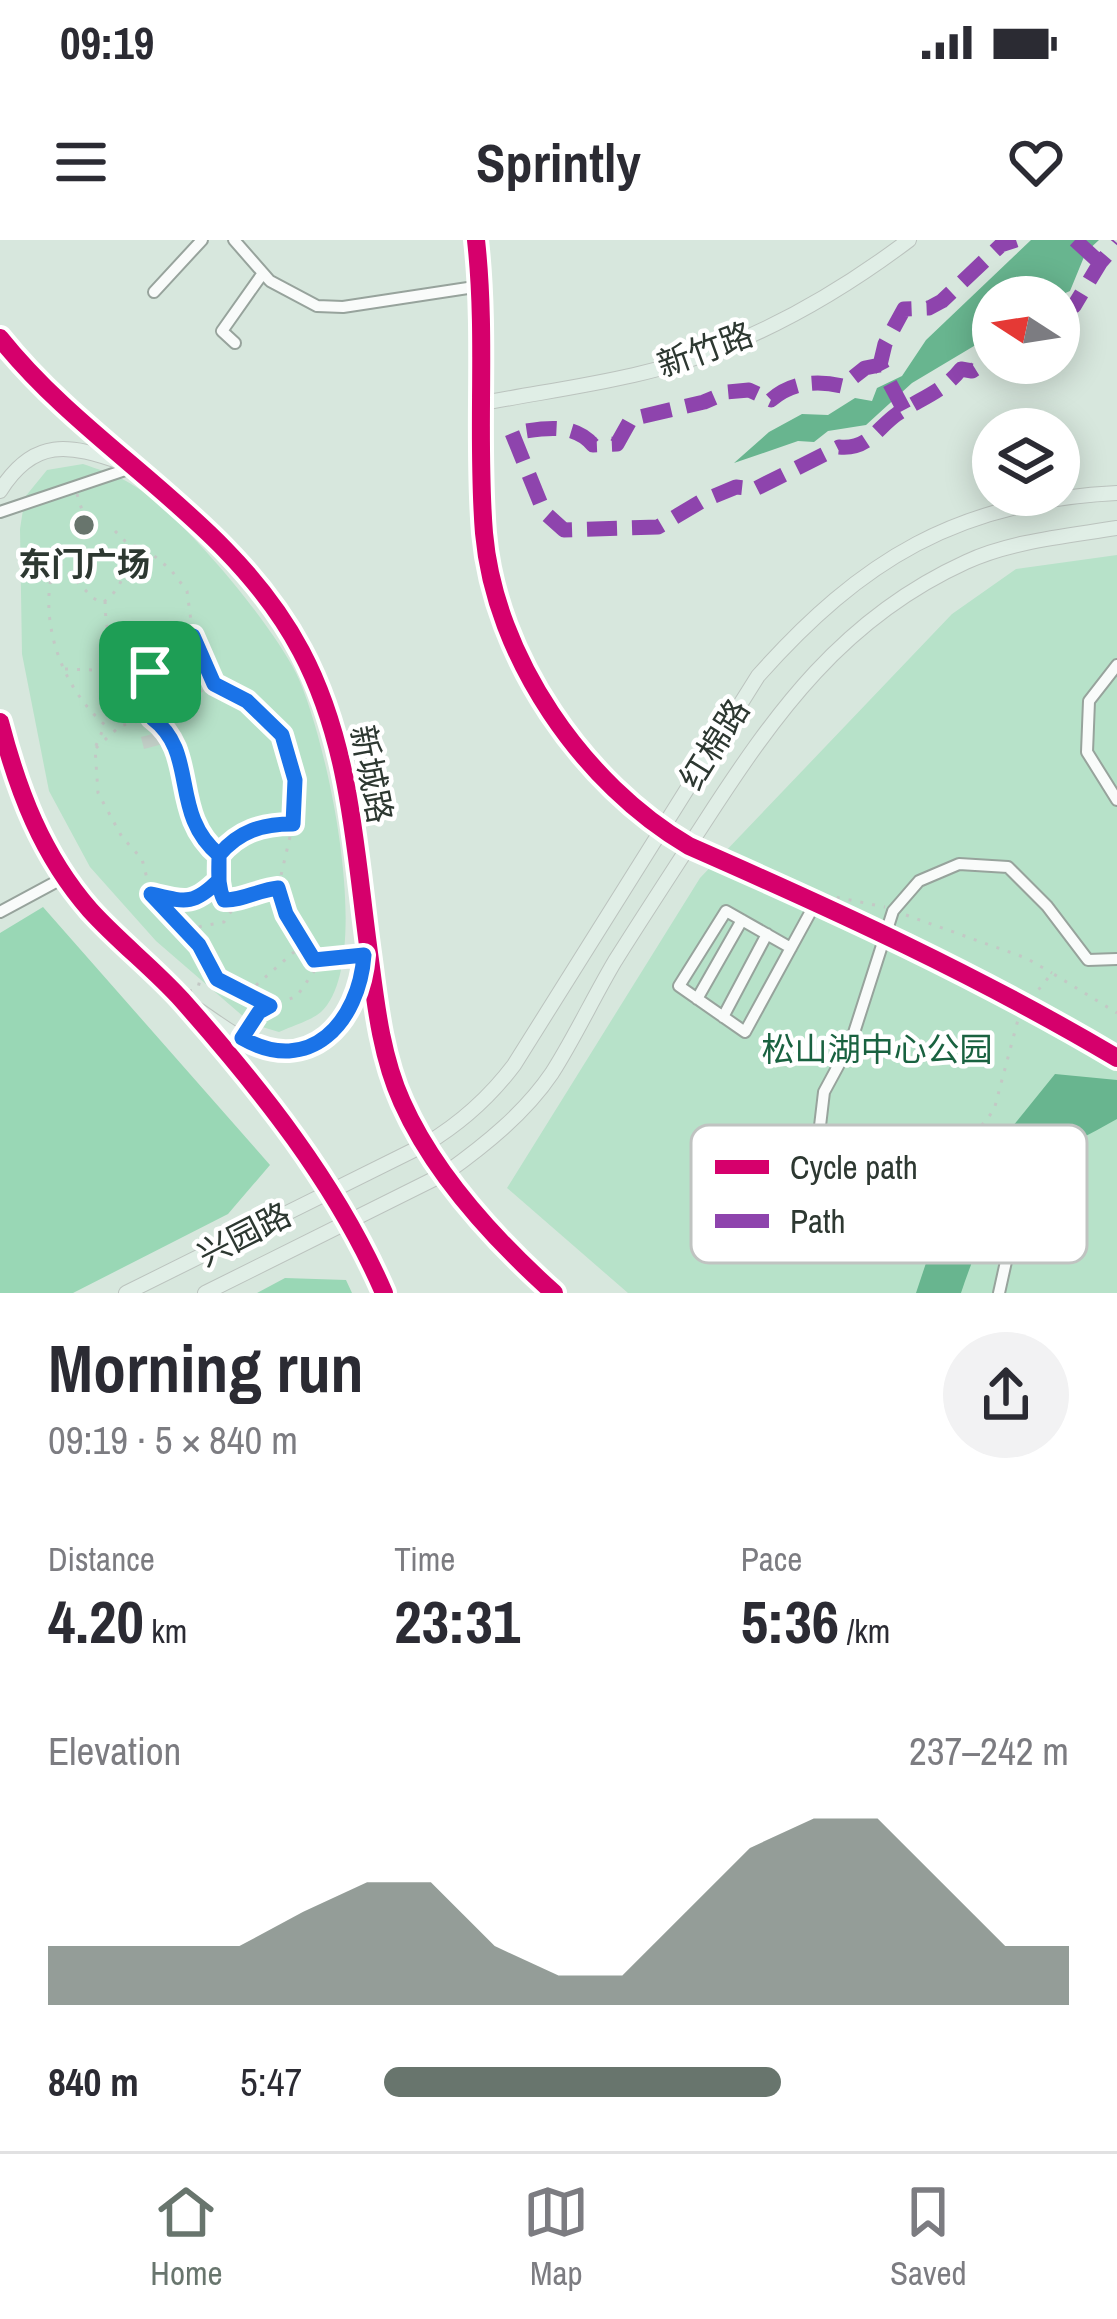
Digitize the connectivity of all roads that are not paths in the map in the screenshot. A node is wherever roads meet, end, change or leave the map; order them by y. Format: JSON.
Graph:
{"nodes":[{"id":1,"x":202,"y":240,"type":"edge"},
{"id":2,"x":234,"y":240,"type":"edge"},
{"id":3,"x":476,"y":240,"type":"edge"},
{"id":4,"x":909,"y":240,"type":"edge"},
{"id":5,"x":263,"y":273,"type":"junction"},
{"id":6,"x":481,"y":286,"type":"junction"},
{"id":7,"x":154,"y":292,"type":"dead end"},
{"id":8,"x":0,"y":338,"type":"edge"},
{"id":9,"x":235,"y":343,"type":"dead end"},
{"id":10,"x":479,"y":404,"type":"junction"},
{"id":11,"x":134,"y":467,"type":"junction"},
{"id":12,"x":0,"y":491,"type":"edge"},
{"id":13,"x":1117,"y":494,"type":"edge"},
{"id":14,"x":0,"y":512,"type":"edge"},
{"id":15,"x":1117,"y":528,"type":"edge"},
{"id":16,"x":1117,"y":665,"type":"edge"},
{"id":17,"x":0,"y":722,"type":"edge"},
{"id":18,"x":1117,"y":800,"type":"edge"},
{"id":19,"x":660,"y":830,"type":"junction"},
{"id":20,"x":689,"y":846,"type":"junction"},
{"id":21,"x":65,"y":877,"type":"junction"},
{"id":22,"x":816,"y":902,"type":"junction"},
{"id":23,"x":0,"y":912,"type":"edge"},
{"id":24,"x":742,"y":920,"type":"junction"},
{"id":25,"x":365,"y":926,"type":"junction"},
{"id":26,"x":767,"y":934,"type":"junction"},
{"id":27,"x":887,"y":934,"type":"junction"},
{"id":28,"x":790,"y":948,"type":"junction"},
{"id":29,"x":1117,"y":959,"type":"edge"},
{"id":30,"x":178,"y":995,"type":"junction"},
{"id":31,"x":697,"y":999,"type":"junction"},
{"id":32,"x":723,"y":1018,"type":"junction"},
{"id":33,"x":1117,"y":1058,"type":"edge"},
{"id":34,"x":820,"y":1125,"type":"edge"},
{"id":35,"x":426,"y":1144,"type":"junction"},
{"id":36,"x":446,"y":1172,"type":"junction"},
{"id":37,"x":330,"y":1191,"type":"junction"},
{"id":38,"x":348,"y":1223,"type":"junction"},
{"id":39,"x":1006,"y":1263,"type":"edge"},
{"id":40,"x":126,"y":1293,"type":"edge"},
{"id":41,"x":205,"y":1293,"type":"edge"},
{"id":42,"x":384,"y":1293,"type":"edge"},
{"id":43,"x":554,"y":1293,"type":"edge"},
{"id":44,"x":999,"y":1293,"type":"edge"}],
"edges":[{"from":1,"to":7,"type":"street"},
{"from":2,"to":5,"type":"street"},
{"from":3,"to":6,"type":"street"},
{"from":4,"to":10,"type":"main road","name":"新竹路"},
{"from":5,"to":6,"type":"street"},
{"from":5,"to":9,"type":"street"},
{"from":6,"to":10,"type":"street"},
{"from":8,"to":11,"type":"main road","name":"新城路"},
{"from":10,"to":19,"type":"street"},
{"from":11,"to":12,"type":"main road"},
{"from":11,"to":14,"type":"street"},
{"from":11,"to":25,"type":"main road","name":"新城路"},
{"from":13,"to":19,"type":"main road","name":"红棉路"},
{"from":15,"to":20,"type":"main road","name":"红棉路"},
{"from":16,"to":18,"type":"street"},
{"from":17,"to":21,"type":"main road"},
{"from":19,"to":20,"type":"street"},
{"from":19,"to":35,"type":"main road","name":"红棉路"},
{"from":20,"to":22,"type":"street"},
{"from":20,"to":36,"type":"main road","name":"红棉路"},
{"from":21,"to":23,"type":"street"},
{"from":21,"to":30,"type":"main road"},
{"from":22,"to":27,"type":"street"},
{"from":22,"to":28,"type":"street"},
{"from":24,"to":26,"type":"street"},
{"from":24,"to":31,"type":"street"},
{"from":24,"to":31,"type":"street"},
{"from":25,"to":30,"type":"main road"},
{"from":25,"to":35,"type":"main road","name":"新城路"},
{"from":26,"to":28,"type":"street"},
{"from":26,"to":32,"type":"street"},
{"from":27,"to":29,"type":"street"},
{"from":27,"to":33,"type":"street"},
{"from":27,"to":34,"type":"street"},
{"from":28,"to":32,"type":"street"},
{"from":30,"to":37,"type":"main road"},
{"from":31,"to":32,"type":"street"},
{"from":35,"to":36,"type":"main road","name":"新城路"},
{"from":35,"to":37,"type":"main road","name":"兴园路"},
{"from":36,"to":38,"type":"main road","name":"兴园路"},
{"from":36,"to":43,"type":"main road","name":"新城路"},
{"from":37,"to":38,"type":"main road"},
{"from":37,"to":40,"type":"main road","name":"兴园路"},
{"from":38,"to":41,"type":"main road","name":"兴园路"},
{"from":38,"to":42,"type":"main road"},
{"from":39,"to":44,"type":"street"}]}
